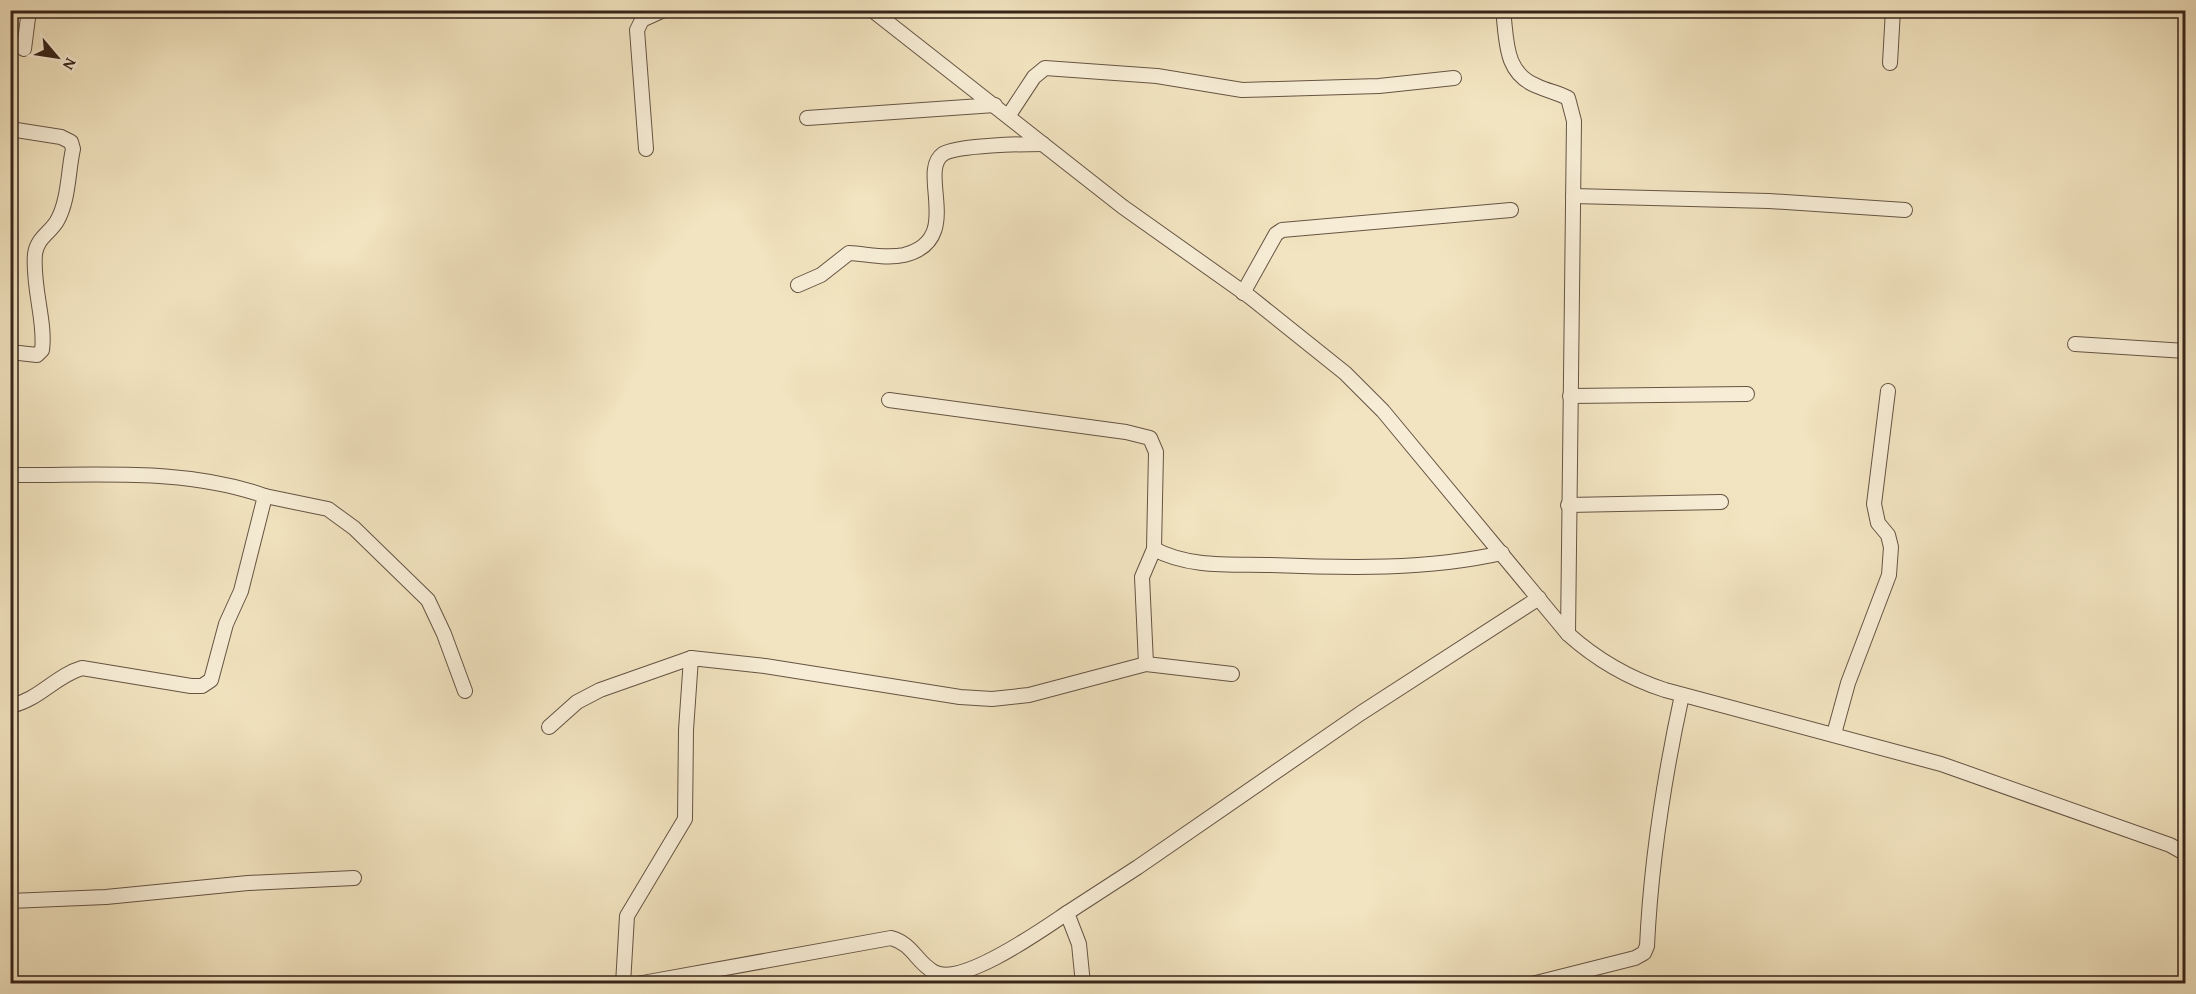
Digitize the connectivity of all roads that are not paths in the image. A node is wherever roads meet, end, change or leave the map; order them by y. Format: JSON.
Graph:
{"nodes":[{"id":1,"x":29,"y":10,"type":"edge"},
{"id":2,"x":664,"y":10,"type":"edge"},
{"id":3,"x":872,"y":10,"type":"edge"},
{"id":4,"x":1503,"y":10,"type":"edge"},
{"id":5,"x":1893,"y":10,"type":"edge"},
{"id":6,"x":24,"y":49,"type":"dead end"},
{"id":7,"x":1890,"y":63,"type":"dead end"},
{"id":8,"x":1454,"y":78,"type":"dead end"},
{"id":9,"x":995,"y":105,"type":"junction"},
{"id":10,"x":1009,"y":115,"type":"junction"},
{"id":11,"x":807,"y":118,"type":"dead end"},
{"id":12,"x":10,"y":129,"type":"edge"},
{"id":13,"x":1043,"y":144,"type":"junction"},
{"id":14,"x":646,"y":149,"type":"dead end"},
{"id":15,"x":1573,"y":196,"type":"junction"},
{"id":16,"x":1511,"y":210,"type":"dead end"},
{"id":17,"x":1905,"y":210,"type":"dead end"},
{"id":18,"x":798,"y":285,"type":"dead end"},
{"id":19,"x":1243,"y":293,"type":"junction"},
{"id":20,"x":2075,"y":344,"type":"dead end"},
{"id":21,"x":2186,"y":351,"type":"edge"},
{"id":22,"x":10,"y":352,"type":"edge"},
{"id":23,"x":1888,"y":391,"type":"dead end"},
{"id":24,"x":1748,"y":394,"type":"dead end"},
{"id":25,"x":1570,"y":396,"type":"junction"},
{"id":26,"x":889,"y":400,"type":"dead end"},
{"id":27,"x":10,"y":476,"type":"edge"},
{"id":28,"x":265,"y":496,"type":"junction"},
{"id":29,"x":1721,"y":502,"type":"dead end"},
{"id":30,"x":1568,"y":505,"type":"junction"},
{"id":31,"x":1154,"y":549,"type":"junction"},
{"id":32,"x":1502,"y":553,"type":"junction"},
{"id":33,"x":1539,"y":598,"type":"junction"},
{"id":34,"x":1568,"y":634,"type":"junction"},
{"id":35,"x":691,"y":658,"type":"junction"},
{"id":36,"x":1146,"y":664,"type":"junction"},
{"id":37,"x":1232,"y":674,"type":"dead end"},
{"id":38,"x":465,"y":691,"type":"dead end"},
{"id":39,"x":1682,"y":695,"type":"junction"},
{"id":40,"x":10,"y":706,"type":"edge"},
{"id":41,"x":549,"y":727,"type":"dead end"},
{"id":42,"x":1834,"y":734,"type":"junction"},
{"id":43,"x":2186,"y":844,"type":"edge"},
{"id":44,"x":2170,"y":845,"type":"junction"},
{"id":45,"x":2186,"y":854,"type":"edge"},
{"id":46,"x":354,"y":878,"type":"dead end"},
{"id":47,"x":10,"y":901,"type":"edge"},
{"id":48,"x":1067,"y":913,"type":"junction"},
{"id":49,"x":623,"y":984,"type":"edge"},
{"id":50,"x":637,"y":984,"type":"edge"},
{"id":51,"x":1083,"y":984,"type":"edge"},
{"id":52,"x":1532,"y":984,"type":"edge"}],
"edges":[{"from":1,"to":6,"type":"street"},
{"from":2,"to":14,"type":"street"},
{"from":3,"to":9,"type":"street"},
{"from":4,"to":15,"type":"street"},
{"from":5,"to":7,"type":"street"},
{"from":8,"to":10,"type":"street"},
{"from":9,"to":10,"type":"street"},
{"from":9,"to":11,"type":"street"},
{"from":10,"to":13,"type":"street"},
{"from":12,"to":22,"type":"street"},
{"from":13,"to":18,"type":"street"},
{"from":13,"to":19,"type":"street"},
{"from":15,"to":17,"type":"street"},
{"from":15,"to":25,"type":"street"},
{"from":16,"to":19,"type":"street"},
{"from":19,"to":32,"type":"street"},
{"from":20,"to":21,"type":"street"},
{"from":23,"to":42,"type":"street"},
{"from":24,"to":25,"type":"street"},
{"from":25,"to":30,"type":"street"},
{"from":26,"to":31,"type":"street"},
{"from":27,"to":28,"type":"street"},
{"from":28,"to":38,"type":"street"},
{"from":28,"to":40,"type":"street"},
{"from":29,"to":30,"type":"street"},
{"from":30,"to":34,"type":"street"},
{"from":31,"to":32,"type":"street"},
{"from":31,"to":36,"type":"street"},
{"from":32,"to":33,"type":"street"},
{"from":33,"to":34,"type":"street"},
{"from":33,"to":48,"type":"street"},
{"from":34,"to":39,"type":"street"},
{"from":35,"to":36,"type":"street"},
{"from":35,"to":41,"type":"street"},
{"from":35,"to":49,"type":"street"},
{"from":36,"to":37,"type":"street"},
{"from":39,"to":42,"type":"street"},
{"from":39,"to":52,"type":"street"},
{"from":42,"to":44,"type":"street"},
{"from":43,"to":44,"type":"street"},
{"from":44,"to":45,"type":"street"},
{"from":46,"to":47,"type":"street"},
{"from":48,"to":50,"type":"street"},
{"from":48,"to":51,"type":"street"}]}
